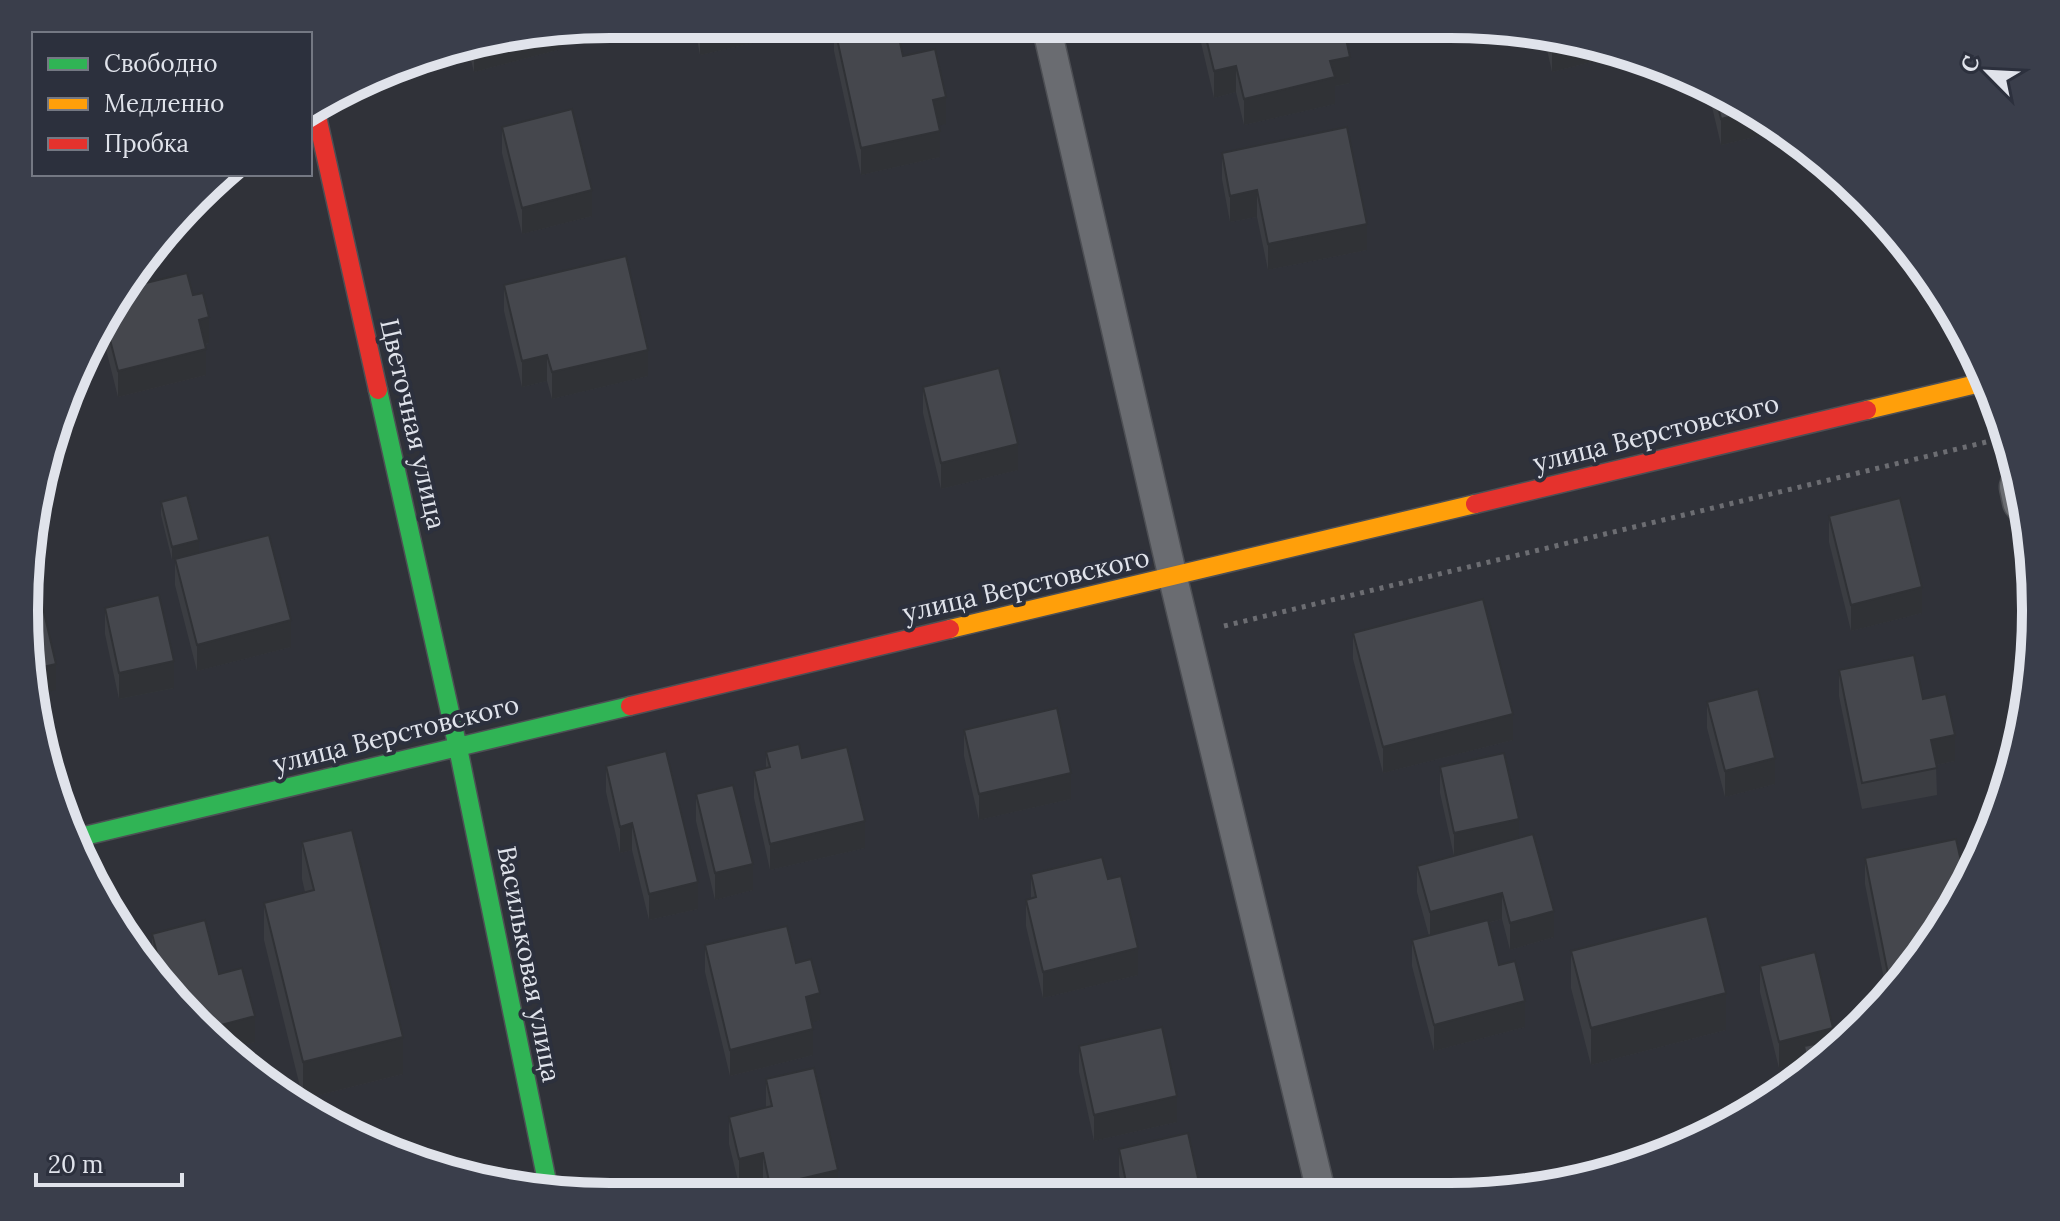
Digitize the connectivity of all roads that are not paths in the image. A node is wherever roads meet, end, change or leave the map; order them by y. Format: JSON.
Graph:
{"nodes":[{"id":1,"x":1049,"y":38,"type":"edge"},
{"id":2,"x":318,"y":119,"type":"edge"},
{"id":3,"x":1975,"y":384,"type":"edge"},
{"id":4,"x":1173,"y":578,"type":"junction"},
{"id":5,"x":458,"y":748,"type":"junction"},
{"id":6,"x":85,"y":836,"type":"edge"},
{"id":7,"x":547,"y":1179,"type":"edge"},
{"id":8,"x":1319,"y":1183,"type":"edge"}],
"edges":[{"from":1,"to":4,"type":"lane"},
{"from":2,"to":5,"type":"street","name":"Цветочная улица"},
{"from":3,"to":4,"type":"street","name":"улица Верстовского"},
{"from":4,"to":5,"type":"street","name":"улица Верстовского"},
{"from":4,"to":8,"type":"lane"},
{"from":5,"to":6,"type":"street","name":"улица Верстовского"},
{"from":5,"to":7,"type":"street","name":"Васильковая улица"}]}
